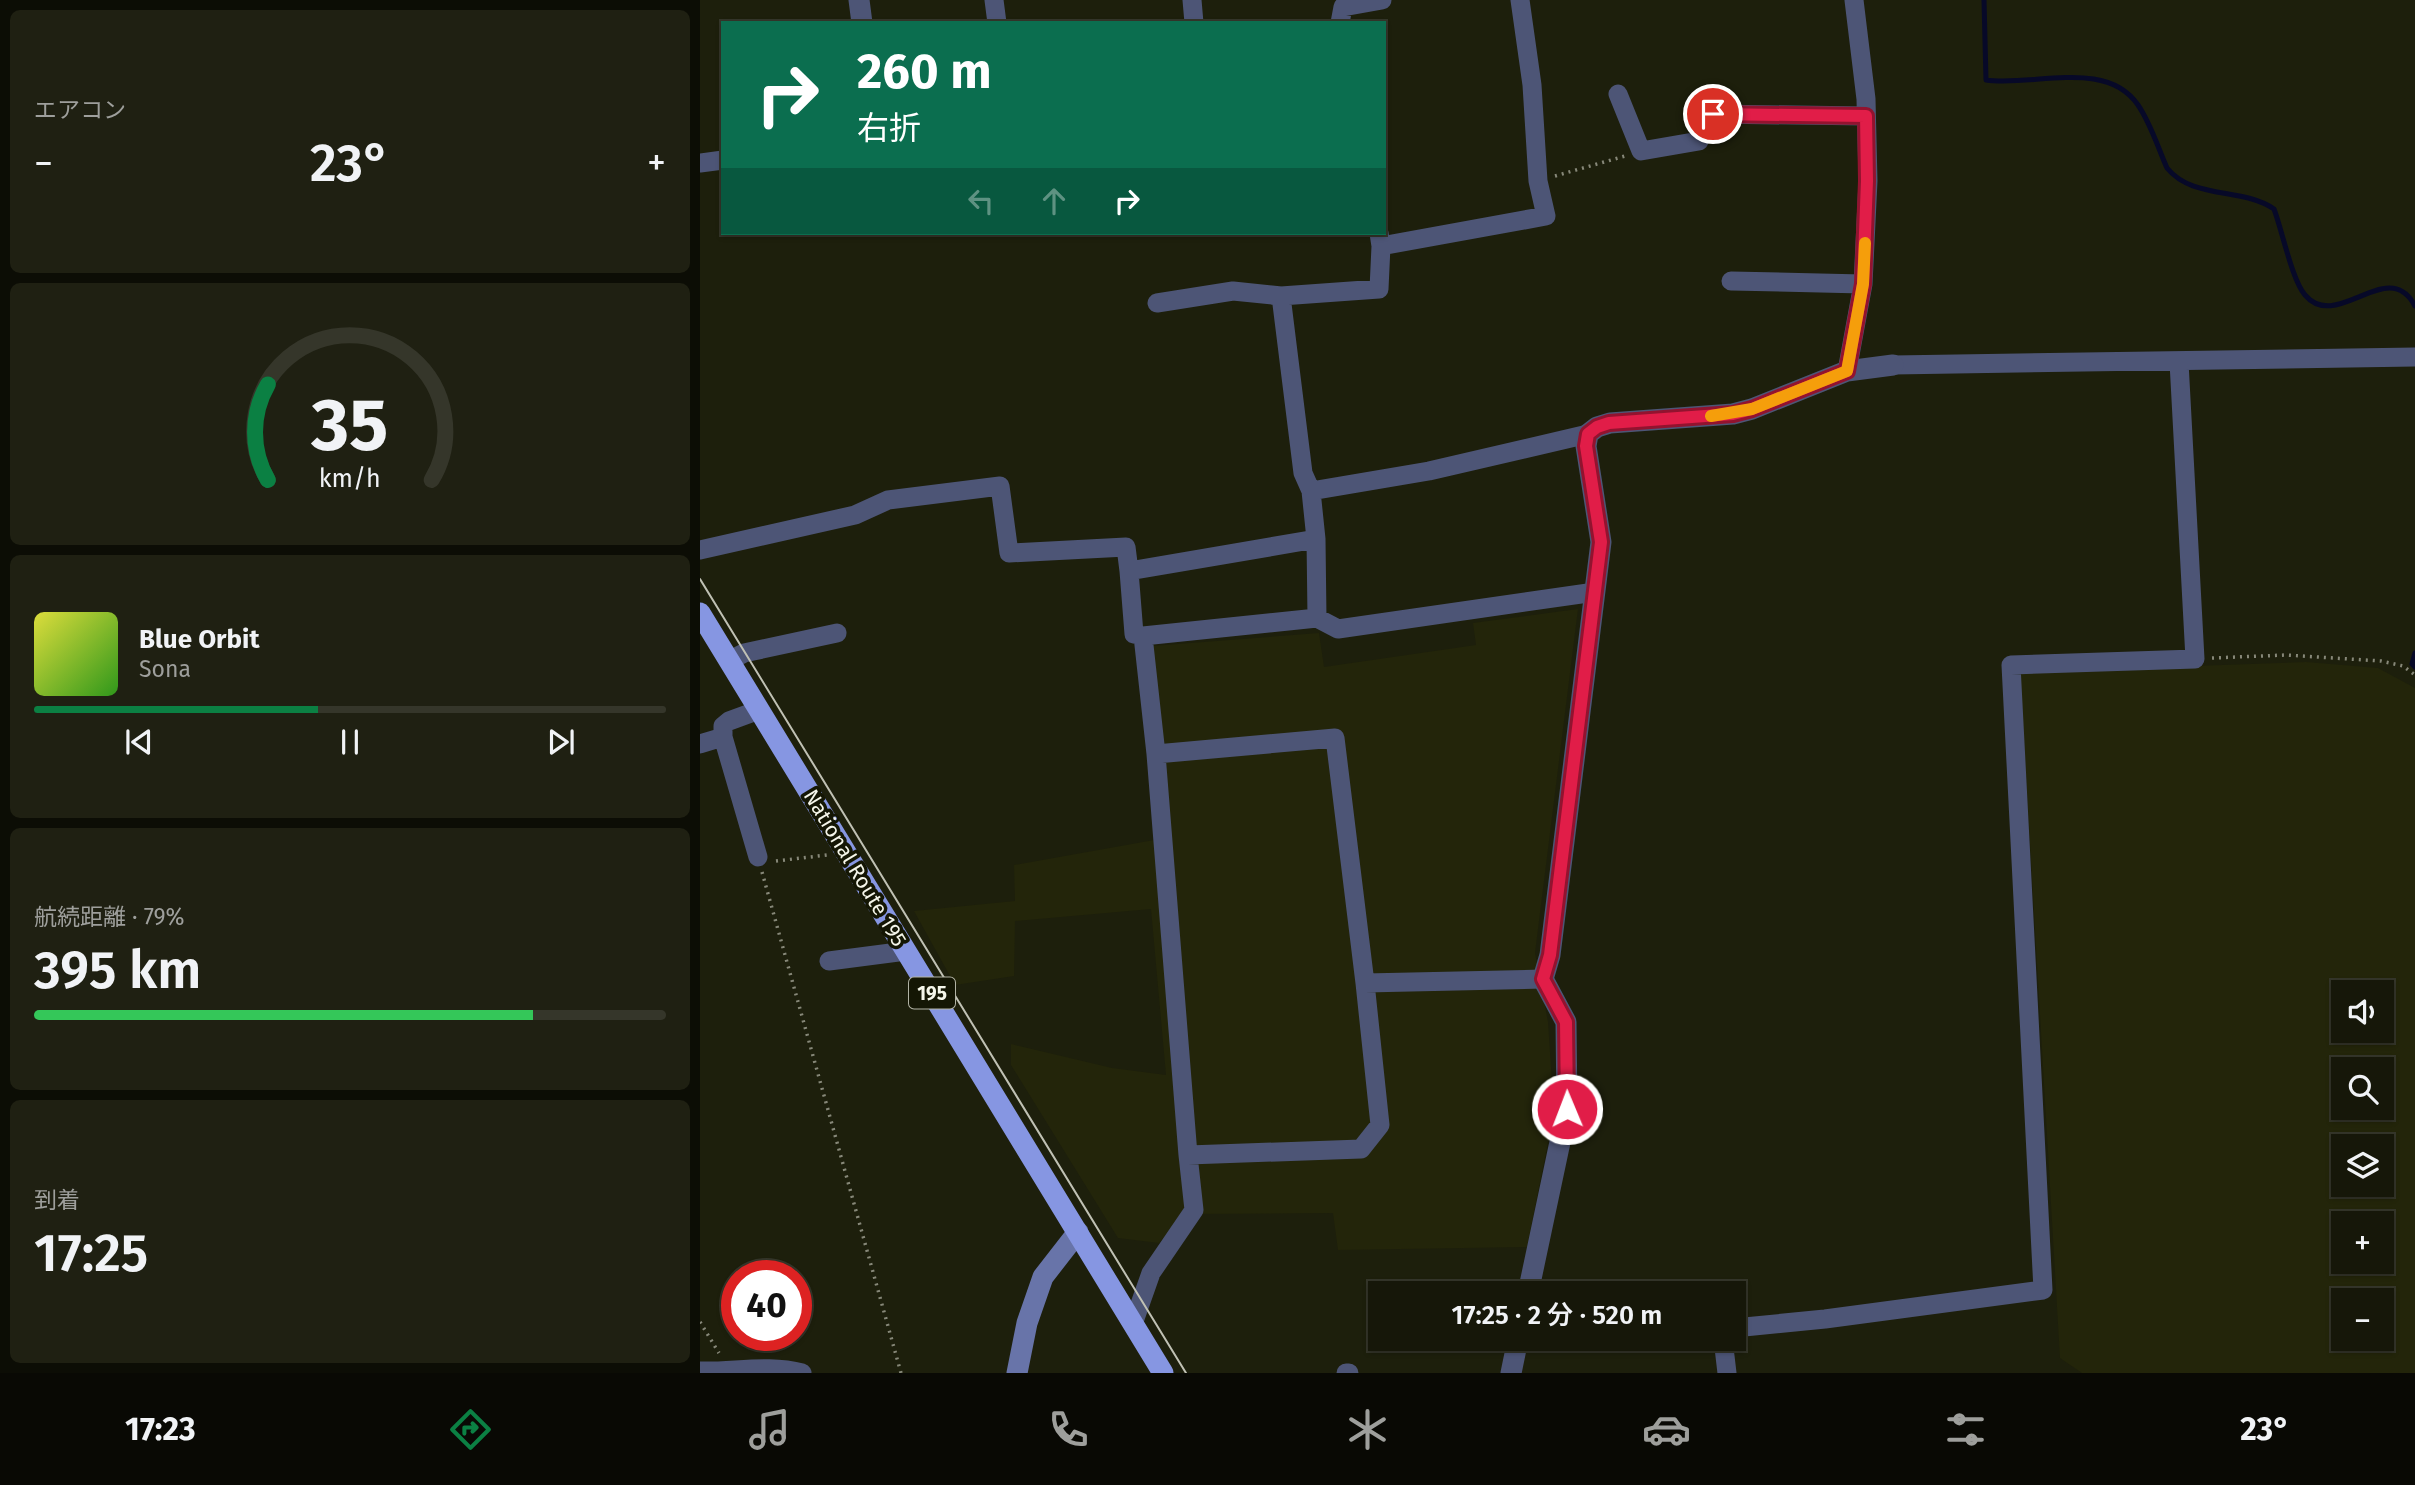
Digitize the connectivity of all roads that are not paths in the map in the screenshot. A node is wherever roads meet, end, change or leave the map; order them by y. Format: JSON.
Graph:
{"nodes":[{"id":1,"x":859,"y":0,"type":"edge"},
{"id":2,"x":994,"y":0,"type":"edge"},
{"id":3,"x":1192,"y":0,"type":"edge"},
{"id":4,"x":1382,"y":0,"type":"edge"},
{"id":5,"x":1520,"y":0,"type":"edge"},
{"id":6,"x":1854,"y":0,"type":"edge"},
{"id":7,"x":862,"y":21,"type":"edge"},
{"id":8,"x":997,"y":21,"type":"edge"},
{"id":9,"x":1194,"y":21,"type":"edge"},
{"id":10,"x":1340,"y":21,"type":"edge"},
{"id":11,"x":1618,"y":94,"type":"dead end"},
{"id":12,"x":1866,"y":116,"type":"junction"},
{"id":13,"x":721,"y":160,"type":"edge"},
{"id":14,"x":700,"y":163,"type":"edge"},
{"id":15,"x":1380,"y":240,"type":"edge"},
{"id":16,"x":1731,"y":281,"type":"dead end"},
{"id":17,"x":1863,"y":284,"type":"junction"},
{"id":18,"x":1281,"y":296,"type":"junction"},
{"id":19,"x":1157,"y":303,"type":"dead end"},
{"id":20,"x":2414,"y":357,"type":"edge"},
{"id":21,"x":2179,"y":362,"type":"junction"},
{"id":22,"x":1893,"y":365,"type":"joint"},
{"id":23,"x":1847,"y":371,"type":"junction"},
{"id":24,"x":1588,"y":434,"type":"junction"},
{"id":25,"x":1311,"y":491,"type":"junction"},
{"id":26,"x":1316,"y":539,"type":"junction"},
{"id":27,"x":700,"y":550,"type":"edge"},
{"id":28,"x":1129,"y":571,"type":"junction"},
{"id":29,"x":1595,"y":592,"type":"junction"},
{"id":30,"x":700,"y":613,"type":"edge"},
{"id":31,"x":1317,"y":618,"type":"junction"},
{"id":32,"x":837,"y":633,"type":"dead end"},
{"id":33,"x":1143,"y":636,"type":"junction"},
{"id":34,"x":729,"y":661,"type":"junction"},
{"id":35,"x":760,"y":710,"type":"junction"},
{"id":36,"x":723,"y":737,"type":"junction"},
{"id":37,"x":700,"y":744,"type":"edge"},
{"id":38,"x":1156,"y":754,"type":"junction"},
{"id":39,"x":759,"y":860,"type":"road end"},
{"id":40,"x":906,"y":951,"type":"junction"},
{"id":41,"x":829,"y":961,"type":"dead end"},
{"id":42,"x":1543,"y":979,"type":"junction"},
{"id":43,"x":1365,"y":983,"type":"junction"},
{"id":44,"x":1188,"y":1155,"type":"junction"},
{"id":45,"x":1078,"y":1233,"type":"junction"},
{"id":46,"x":1531,"y":1281,"type":"edge"},
{"id":47,"x":1133,"y":1324,"type":"junction"},
{"id":48,"x":1746,"y":1327,"type":"edge"},
{"id":49,"x":1516,"y":1351,"type":"edge"},
{"id":50,"x":1724,"y":1351,"type":"edge"},
{"id":51,"x":700,"y":1371,"type":"edge"},
{"id":52,"x":728,"y":1371,"type":"edge"},
{"id":53,"x":796,"y":1372,"type":"edge"},
{"id":54,"x":1017,"y":1373,"type":"edge"},
{"id":55,"x":1163,"y":1373,"type":"edge"},
{"id":56,"x":1511,"y":1373,"type":"edge"},
{"id":57,"x":1727,"y":1373,"type":"edge"}],
"edges":[{"from":1,"to":7,"type":"street"},
{"from":2,"to":8,"type":"street"},
{"from":3,"to":9,"type":"street"},
{"from":4,"to":10,"type":"street"},
{"from":5,"to":15,"type":"street"},
{"from":6,"to":12,"type":"street"},
{"from":11,"to":12,"type":"street"},
{"from":12,"to":17,"type":"street"},
{"from":13,"to":14,"type":"street"},
{"from":15,"to":18,"type":"street"},
{"from":16,"to":17,"type":"street"},
{"from":17,"to":23,"type":"street"},
{"from":18,"to":19,"type":"street"},
{"from":18,"to":25,"type":"street"},
{"from":20,"to":21,"type":"street"},
{"from":21,"to":22,"type":"street"},
{"from":21,"to":48,"type":"street"},
{"from":22,"to":23,"type":"street"},
{"from":23,"to":24,"type":"street"},
{"from":24,"to":25,"type":"street"},
{"from":24,"to":29,"type":"street"},
{"from":25,"to":26,"type":"street"},
{"from":26,"to":28,"type":"street"},
{"from":26,"to":31,"type":"street"},
{"from":27,"to":28,"type":"street"},
{"from":28,"to":33,"type":"street"},
{"from":29,"to":31,"type":"street"},
{"from":29,"to":42,"type":"street"},
{"from":30,"to":34,"type":"highway","name":"National Route 195","number":"195"},
{"from":31,"to":33,"type":"street"},
{"from":32,"to":34,"type":"street"},
{"from":33,"to":38,"type":"street"},
{"from":34,"to":35,"type":"highway","name":"National Route 195","number":"195"},
{"from":35,"to":36,"type":"street"},
{"from":35,"to":40,"type":"highway","name":"National Route 195","number":"195"},
{"from":36,"to":37,"type":"street"},
{"from":36,"to":39,"type":"street"},
{"from":38,"to":43,"type":"street"},
{"from":38,"to":44,"type":"street"},
{"from":40,"to":41,"type":"street"},
{"from":40,"to":45,"type":"highway","name":"National Route 195","number":"195"},
{"from":42,"to":43,"type":"street"},
{"from":42,"to":46,"type":"street"},
{"from":43,"to":44,"type":"street"},
{"from":44,"to":47,"type":"street"},
{"from":45,"to":47,"type":"highway","name":"National Route 195","number":"195"},
{"from":45,"to":54,"type":"main road"},
{"from":47,"to":55,"type":"highway","name":"National Route 195","number":"195"},
{"from":49,"to":56,"type":"street"},
{"from":50,"to":57,"type":"street"},
{"from":51,"to":52,"type":"street"},
{"from":52,"to":53,"type":"street"}]}
